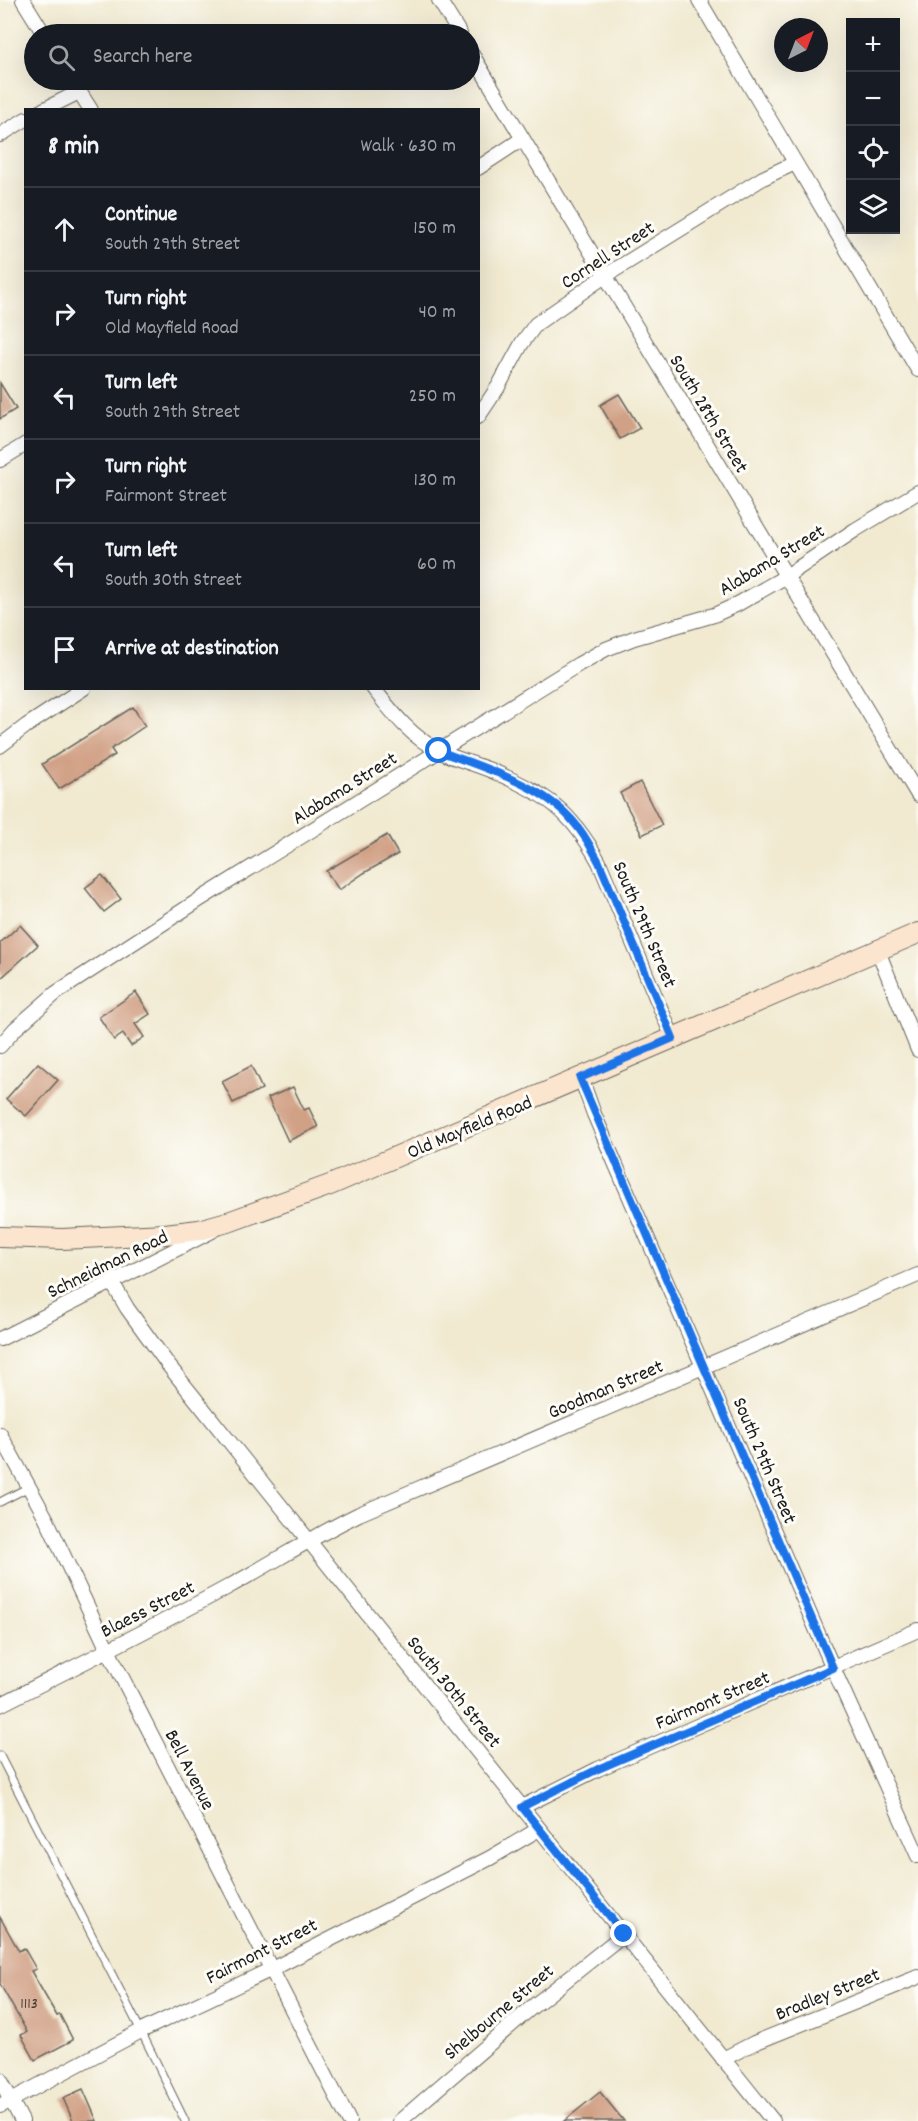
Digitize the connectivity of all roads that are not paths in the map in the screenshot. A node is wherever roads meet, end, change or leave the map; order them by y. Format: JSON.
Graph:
{"nodes":[{"id":1,"x":23,"y":0,"type":"edge"},
{"id":2,"x":439,"y":0,"type":"edge"},
{"id":3,"x":699,"y":0,"type":"edge"},
{"id":4,"x":38,"y":24,"type":"edge"},
{"id":5,"x":454,"y":24,"type":"edge"},
{"id":6,"x":480,"y":68,"type":"edge"},
{"id":7,"x":79,"y":92,"type":"joint"},
{"id":8,"x":47,"y":108,"type":"edge"},
{"id":9,"x":90,"y":108,"type":"edge"},
{"id":10,"x":24,"y":121,"type":"edge"},
{"id":11,"x":0,"y":135,"type":"edge"},
{"id":12,"x":522,"y":139,"type":"junction"},
{"id":13,"x":795,"y":163,"type":"junction"},
{"id":14,"x":480,"y":167,"type":"edge"},
{"id":15,"x":605,"y":276,"type":"junction"},
{"id":16,"x":918,"y":370,"type":"edge"},
{"id":17,"x":480,"y":414,"type":"edge"},
{"id":18,"x":24,"y":445,"type":"edge"},
{"id":19,"x":0,"y":460,"type":"edge"},
{"id":20,"x":918,"y":492,"type":"edge"},
{"id":21,"x":785,"y":577,"type":"junction"},
{"id":22,"x":81,"y":690,"type":"edge"},
{"id":23,"x":374,"y":690,"type":"edge"},
{"id":24,"x":0,"y":746,"type":"edge"},
{"id":25,"x":439,"y":751,"type":"junction"},
{"id":26,"x":918,"y":795,"type":"edge"},
{"id":27,"x":918,"y":933,"type":"edge"},
{"id":28,"x":878,"y":951,"type":"junction"},
{"id":29,"x":673,"y":1038,"type":"junction"},
{"id":30,"x":0,"y":1046,"type":"edge"},
{"id":31,"x":918,"y":1050,"type":"edge"},
{"id":32,"x":580,"y":1078,"type":"junction"},
{"id":33,"x":231,"y":1221,"type":"junction"},
{"id":34,"x":0,"y":1237,"type":"edge"},
{"id":35,"x":918,"y":1275,"type":"edge"},
{"id":36,"x":112,"y":1282,"type":"junction"},
{"id":37,"x":0,"y":1338,"type":"edge"},
{"id":38,"x":705,"y":1366,"type":"junction"},
{"id":39,"x":0,"y":1434,"type":"edge"},
{"id":40,"x":29,"y":1487,"type":"junction"},
{"id":41,"x":0,"y":1502,"type":"edge"},
{"id":42,"x":308,"y":1540,"type":"junction"},
{"id":43,"x":918,"y":1630,"type":"edge"},
{"id":44,"x":108,"y":1650,"type":"junction"},
{"id":45,"x":833,"y":1668,"type":"junction"},
{"id":46,"x":0,"y":1705,"type":"edge"},
{"id":47,"x":0,"y":1756,"type":"edge"},
{"id":48,"x":522,"y":1807,"type":"junction"},
{"id":49,"x":539,"y":1829,"type":"junction"},
{"id":50,"x":918,"y":1856,"type":"edge"},
{"id":51,"x":624,"y":1934,"type":"junction"},
{"id":52,"x":272,"y":1969,"type":"junction"},
{"id":53,"x":918,"y":1977,"type":"edge"},
{"id":54,"x":141,"y":2031,"type":"junction"},
{"id":55,"x":723,"y":2059,"type":"junction"},
{"id":56,"x":0,"y":2079,"type":"edge"},
{"id":57,"x":6,"y":2103,"type":"edge"},
{"id":58,"x":22,"y":2121,"type":"edge"},
{"id":59,"x":185,"y":2121,"type":"edge"},
{"id":60,"x":350,"y":2121,"type":"edge"},
{"id":61,"x":400,"y":2121,"type":"edge"},
{"id":62,"x":773,"y":2121,"type":"edge"}],
"edges":[{"from":1,"to":4,"type":"street"},
{"from":2,"to":5,"type":"street"},
{"from":3,"to":13,"type":"street"},
{"from":6,"to":12,"type":"street","name":"South 28th Street"},
{"from":7,"to":8,"type":"street"},
{"from":7,"to":9,"type":"street"},
{"from":10,"to":11,"type":"street"},
{"from":12,"to":14,"type":"street"},
{"from":12,"to":15,"type":"street","name":"South 28th Street"},
{"from":13,"to":15,"type":"street","name":"Cornell Street"},
{"from":13,"to":16,"type":"street"},
{"from":15,"to":17,"type":"street","name":"Cornell Street"},
{"from":15,"to":21,"type":"street","name":"South 28th Street"},
{"from":18,"to":19,"type":"street"},
{"from":20,"to":21,"type":"street","name":"Alabama Street"},
{"from":21,"to":25,"type":"street","name":"Alabama Street"},
{"from":21,"to":26,"type":"street","name":"South 28th Street"},
{"from":22,"to":24,"type":"street"},
{"from":23,"to":25,"type":"street","name":"South 29th Street"},
{"from":25,"to":29,"type":"street","name":"South 29th Street"},
{"from":25,"to":30,"type":"street","name":"Alabama Street"},
{"from":27,"to":28,"type":"main road","name":"Old Mayfield Road"},
{"from":28,"to":29,"type":"main road","name":"Old Mayfield Road"},
{"from":28,"to":31,"type":"street"},
{"from":29,"to":32,"type":"main road","name":"Old Mayfield Road"},
{"from":32,"to":33,"type":"main road","name":"Old Mayfield Road"},
{"from":32,"to":38,"type":"street","name":"South 29th Street"},
{"from":33,"to":34,"type":"main road","name":"Old Mayfield Road"},
{"from":33,"to":36,"type":"street","name":"Schneidman Road"},
{"from":35,"to":38,"type":"street","name":"Goodman Street"},
{"from":36,"to":37,"type":"street","name":"Schneidman Road"},
{"from":36,"to":42,"type":"street","name":"South 30th Street"},
{"from":38,"to":42,"type":"street","name":"Goodman Street"},
{"from":38,"to":45,"type":"street","name":"South 29th Street"},
{"from":39,"to":40,"type":"street","name":"Bell Avenue"},
{"from":40,"to":41,"type":"lane"},
{"from":40,"to":44,"type":"street","name":"Bell Avenue"},
{"from":42,"to":44,"type":"street","name":"Blaess Street"},
{"from":42,"to":48,"type":"street","name":"South 30th Street"},
{"from":43,"to":45,"type":"street","name":"Fairmont Street"},
{"from":44,"to":46,"type":"street","name":"Blaess Street"},
{"from":44,"to":52,"type":"street","name":"Bell Avenue"},
{"from":45,"to":48,"type":"street","name":"Fairmont Street"},
{"from":45,"to":50,"type":"street","name":"South 29th Street"},
{"from":47,"to":54,"type":"lane"},
{"from":48,"to":49,"type":"street","name":"South 30th Street"},
{"from":49,"to":51,"type":"street","name":"South 30th Street"},
{"from":49,"to":52,"type":"street","name":"Fairmont Street"},
{"from":51,"to":55,"type":"street","name":"South 30th Street"},
{"from":51,"to":61,"type":"street","name":"Shelbourne Street"},
{"from":52,"to":54,"type":"street","name":"Fairmont Street"},
{"from":52,"to":60,"type":"street","name":"Bell Avenue"},
{"from":53,"to":55,"type":"street","name":"Bradley Street"},
{"from":54,"to":57,"type":"street","name":"Fairmont Street"},
{"from":54,"to":59,"type":"lane"},
{"from":55,"to":62,"type":"street","name":"South 30th Street"},
{"from":56,"to":57,"type":"street"},
{"from":57,"to":58,"type":"street"}]}
